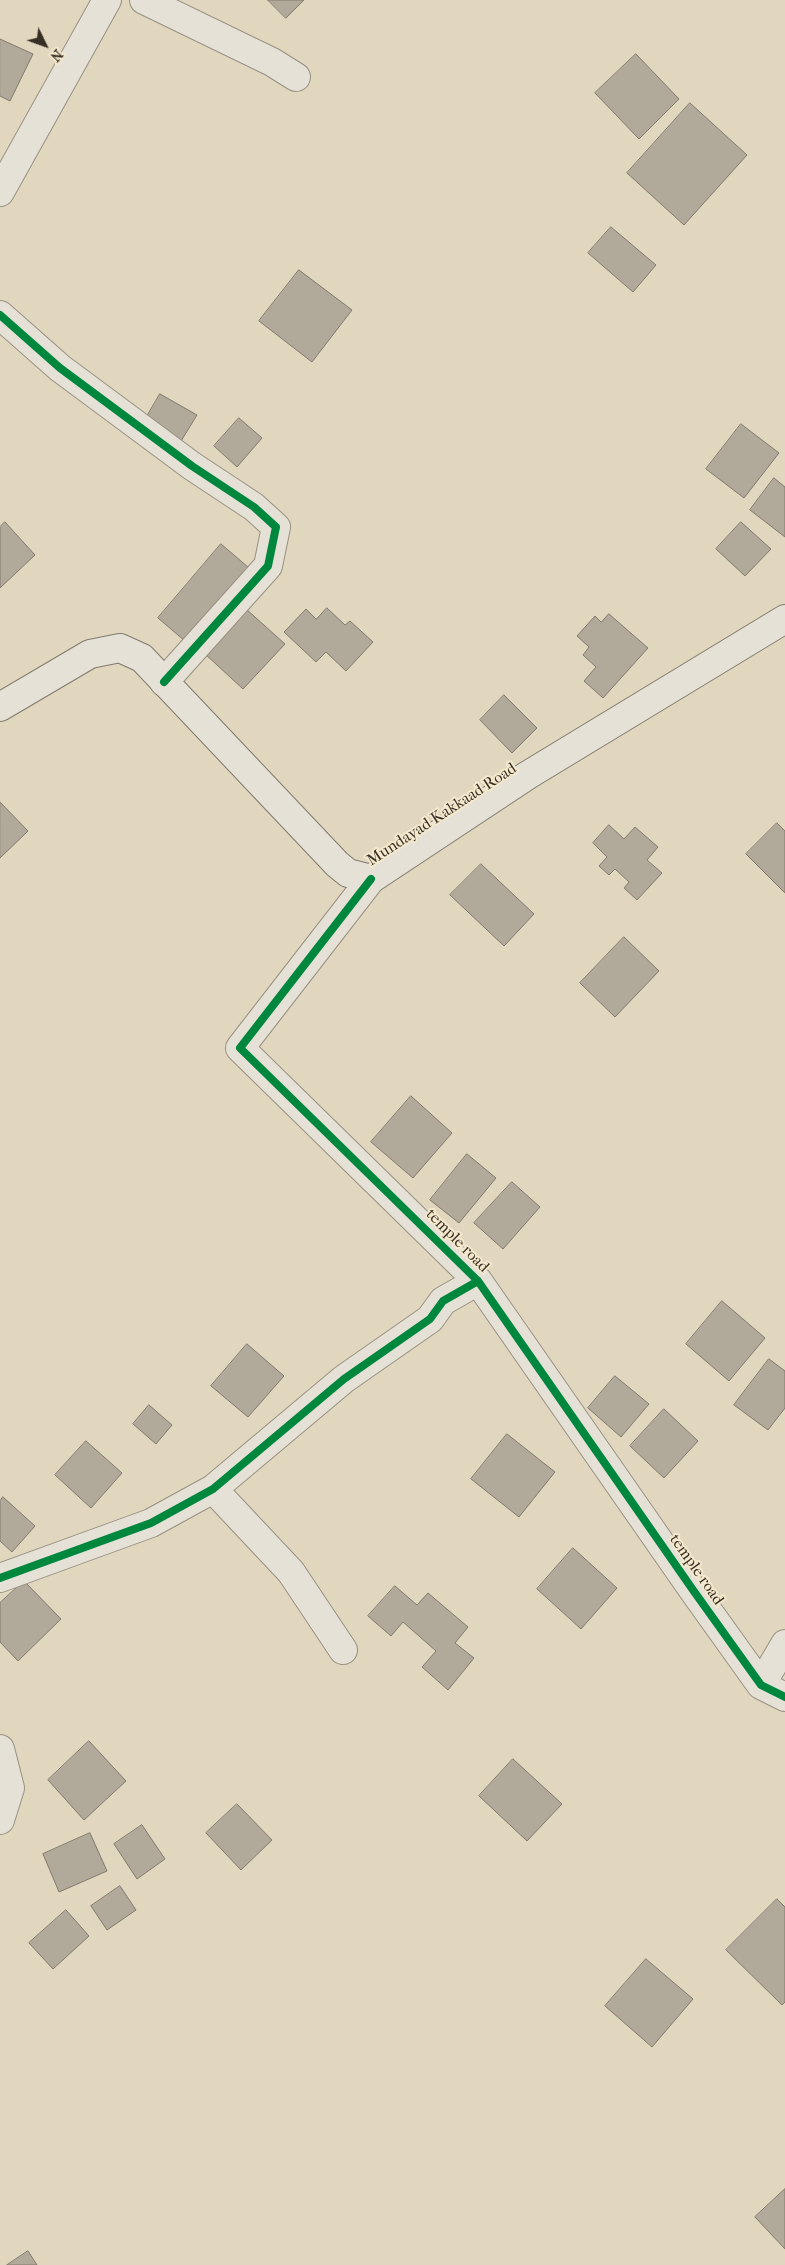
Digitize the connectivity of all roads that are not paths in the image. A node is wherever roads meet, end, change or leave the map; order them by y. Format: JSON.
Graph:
{"nodes":[{"id":1,"x":107,"y":0,"type":"edge"},
{"id":2,"x":144,"y":0,"type":"edge"},
{"id":3,"x":296,"y":78,"type":"dead end"},
{"id":4,"x":8,"y":158,"type":"edge"},
{"id":5,"x":0,"y":192,"type":"edge"},
{"id":6,"x":0,"y":315,"type":"edge"},
{"id":7,"x":785,"y":619,"type":"edge"},
{"id":8,"x":164,"y":682,"type":"junction"},
{"id":9,"x":0,"y":706,"type":"edge"},
{"id":10,"x":370,"y":879,"type":"junction"},
{"id":11,"x":478,"y":1281,"type":"junction"},
{"id":12,"x":213,"y":1489,"type":"junction"},
{"id":13,"x":0,"y":1578,"type":"edge"},
{"id":14,"x":785,"y":1644,"type":"edge"},
{"id":15,"x":343,"y":1650,"type":"dead end"},
{"id":16,"x":773,"y":1691,"type":"edge"},
{"id":17,"x":0,"y":1749,"type":"edge"},
{"id":18,"x":0,"y":1820,"type":"edge"}],
"edges":[{"from":1,"to":4,"type":"street"},
{"from":2,"to":3,"type":"street"},
{"from":4,"to":5,"type":"street"},
{"from":6,"to":8,"type":"street"},
{"from":7,"to":10,"type":"street","name":"Mundayad Kakkaad Road"},
{"from":8,"to":9,"type":"street","name":"Mundayad Kakkaad Road"},
{"from":8,"to":10,"type":"street","name":"Mundayad Kakkaad Road"},
{"from":10,"to":11,"type":"street","name":"temple road"},
{"from":11,"to":12,"type":"street"},
{"from":11,"to":16,"type":"street","name":"temple road"},
{"from":12,"to":13,"type":"street"},
{"from":12,"to":15,"type":"street"},
{"from":14,"to":16,"type":"street"},
{"from":17,"to":18,"type":"street"}]}
